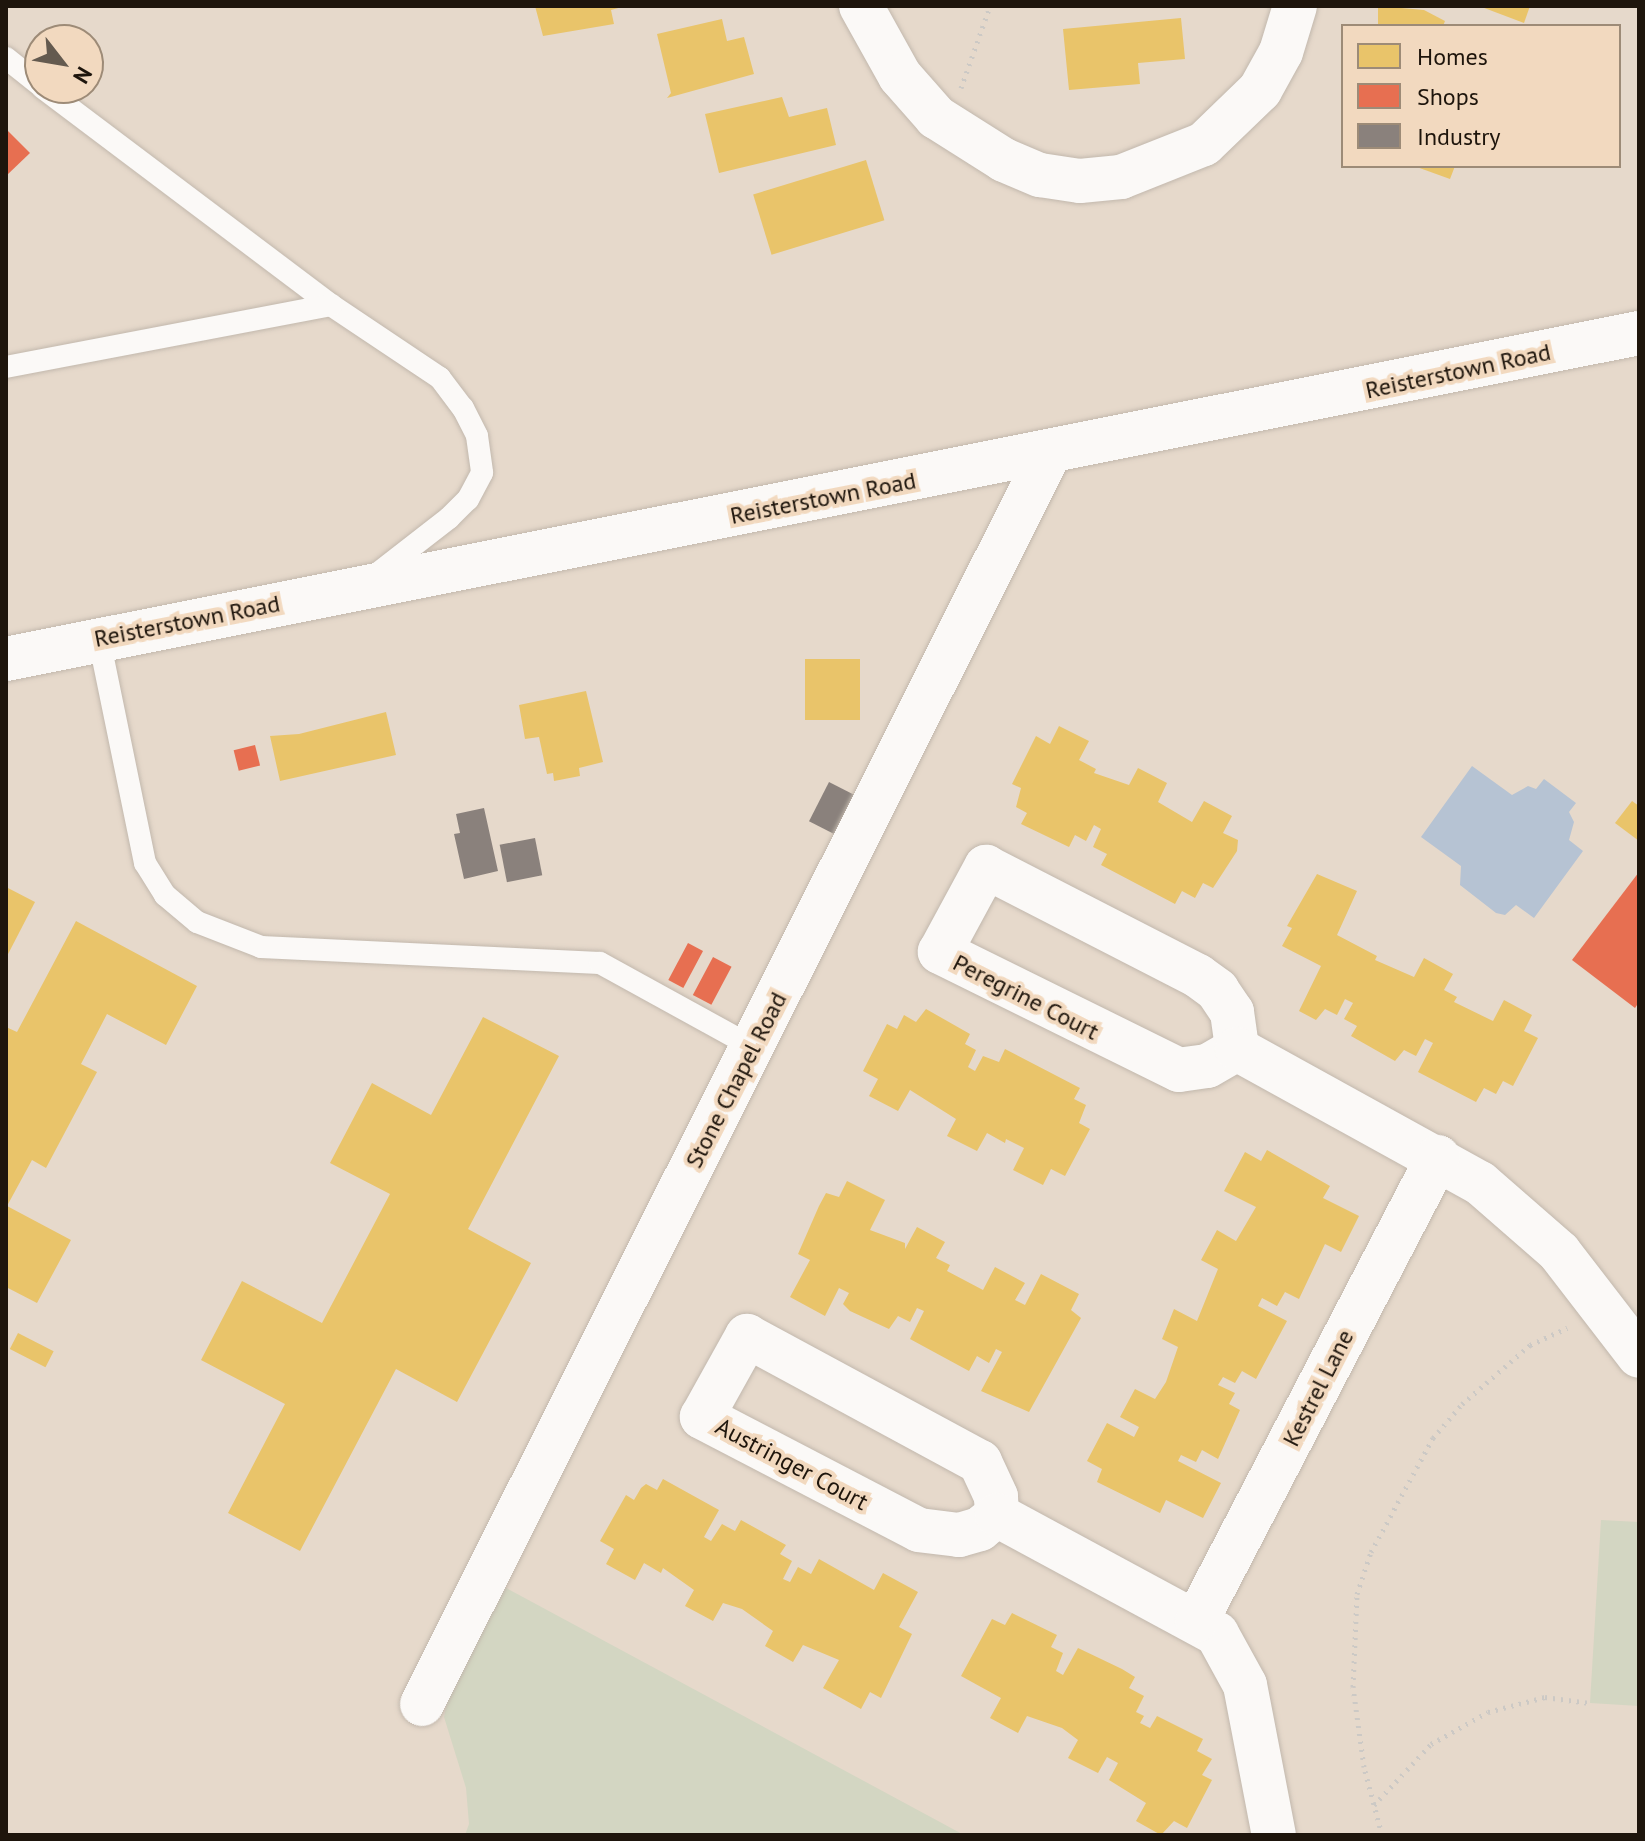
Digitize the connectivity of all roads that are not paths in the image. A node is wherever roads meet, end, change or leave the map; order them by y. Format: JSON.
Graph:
{"nodes":[{"id":1,"x":861,"y":6,"type":"edge"},
{"id":2,"x":1295,"y":6,"type":"edge"},
{"id":3,"x":6,"y":58,"type":"edge"},
{"id":4,"x":24,"y":72,"type":"edge"},
{"id":5,"x":65,"y":104,"type":"edge"},
{"id":6,"x":331,"y":305,"type":"junction"},
{"id":7,"x":1639,"y":333,"type":"edge"},
{"id":8,"x":6,"y":367,"type":"edge"},
{"id":9,"x":1049,"y":454,"type":"junction"},
{"id":10,"x":362,"y":586,"type":"junction"},
{"id":11,"x":99,"y":639,"type":"junction"},
{"id":12,"x":6,"y":659,"type":"edge"},
{"id":13,"x":753,"y":1047,"type":"junction"},
{"id":14,"x":1237,"y":1049,"type":"junction"},
{"id":15,"x":1438,"y":1157,"type":"junction"},
{"id":16,"x":1639,"y":1356,"type":"edge"},
{"id":17,"x":997,"y":1515,"type":"junction"},
{"id":18,"x":1197,"y":1620,"type":"junction"},
{"id":19,"x":422,"y":1704,"type":"dead end"},
{"id":20,"x":1274,"y":1835,"type":"edge"}],
"edges":[{"from":1,"to":2,"type":"street"},
{"from":3,"to":4,"type":"lane"},
{"from":5,"to":6,"type":"lane"},
{"from":6,"to":8,"type":"lane"},
{"from":6,"to":10,"type":"lane"},
{"from":7,"to":9,"type":"street","name":"Reisterstown Road"},
{"from":9,"to":10,"type":"street","name":"Reisterstown Road"},
{"from":9,"to":13,"type":"street","name":"Stone Chapel Road"},
{"from":10,"to":11,"type":"street","name":"Reisterstown Road"},
{"from":11,"to":12,"type":"street","name":"Reisterstown Road"},
{"from":11,"to":13,"type":"lane"},
{"from":13,"to":19,"type":"street","name":"Stone Chapel Road"},
{"from":14,"to":14,"type":"street","name":"Peregrine Court"},
{"from":14,"to":15,"type":"street"},
{"from":15,"to":16,"type":"street"},
{"from":15,"to":18,"type":"street","name":"Kestrel Lane"},
{"from":17,"to":17,"type":"street","name":"Austringer Court"},
{"from":17,"to":18,"type":"street"},
{"from":18,"to":20,"type":"street"}]}
